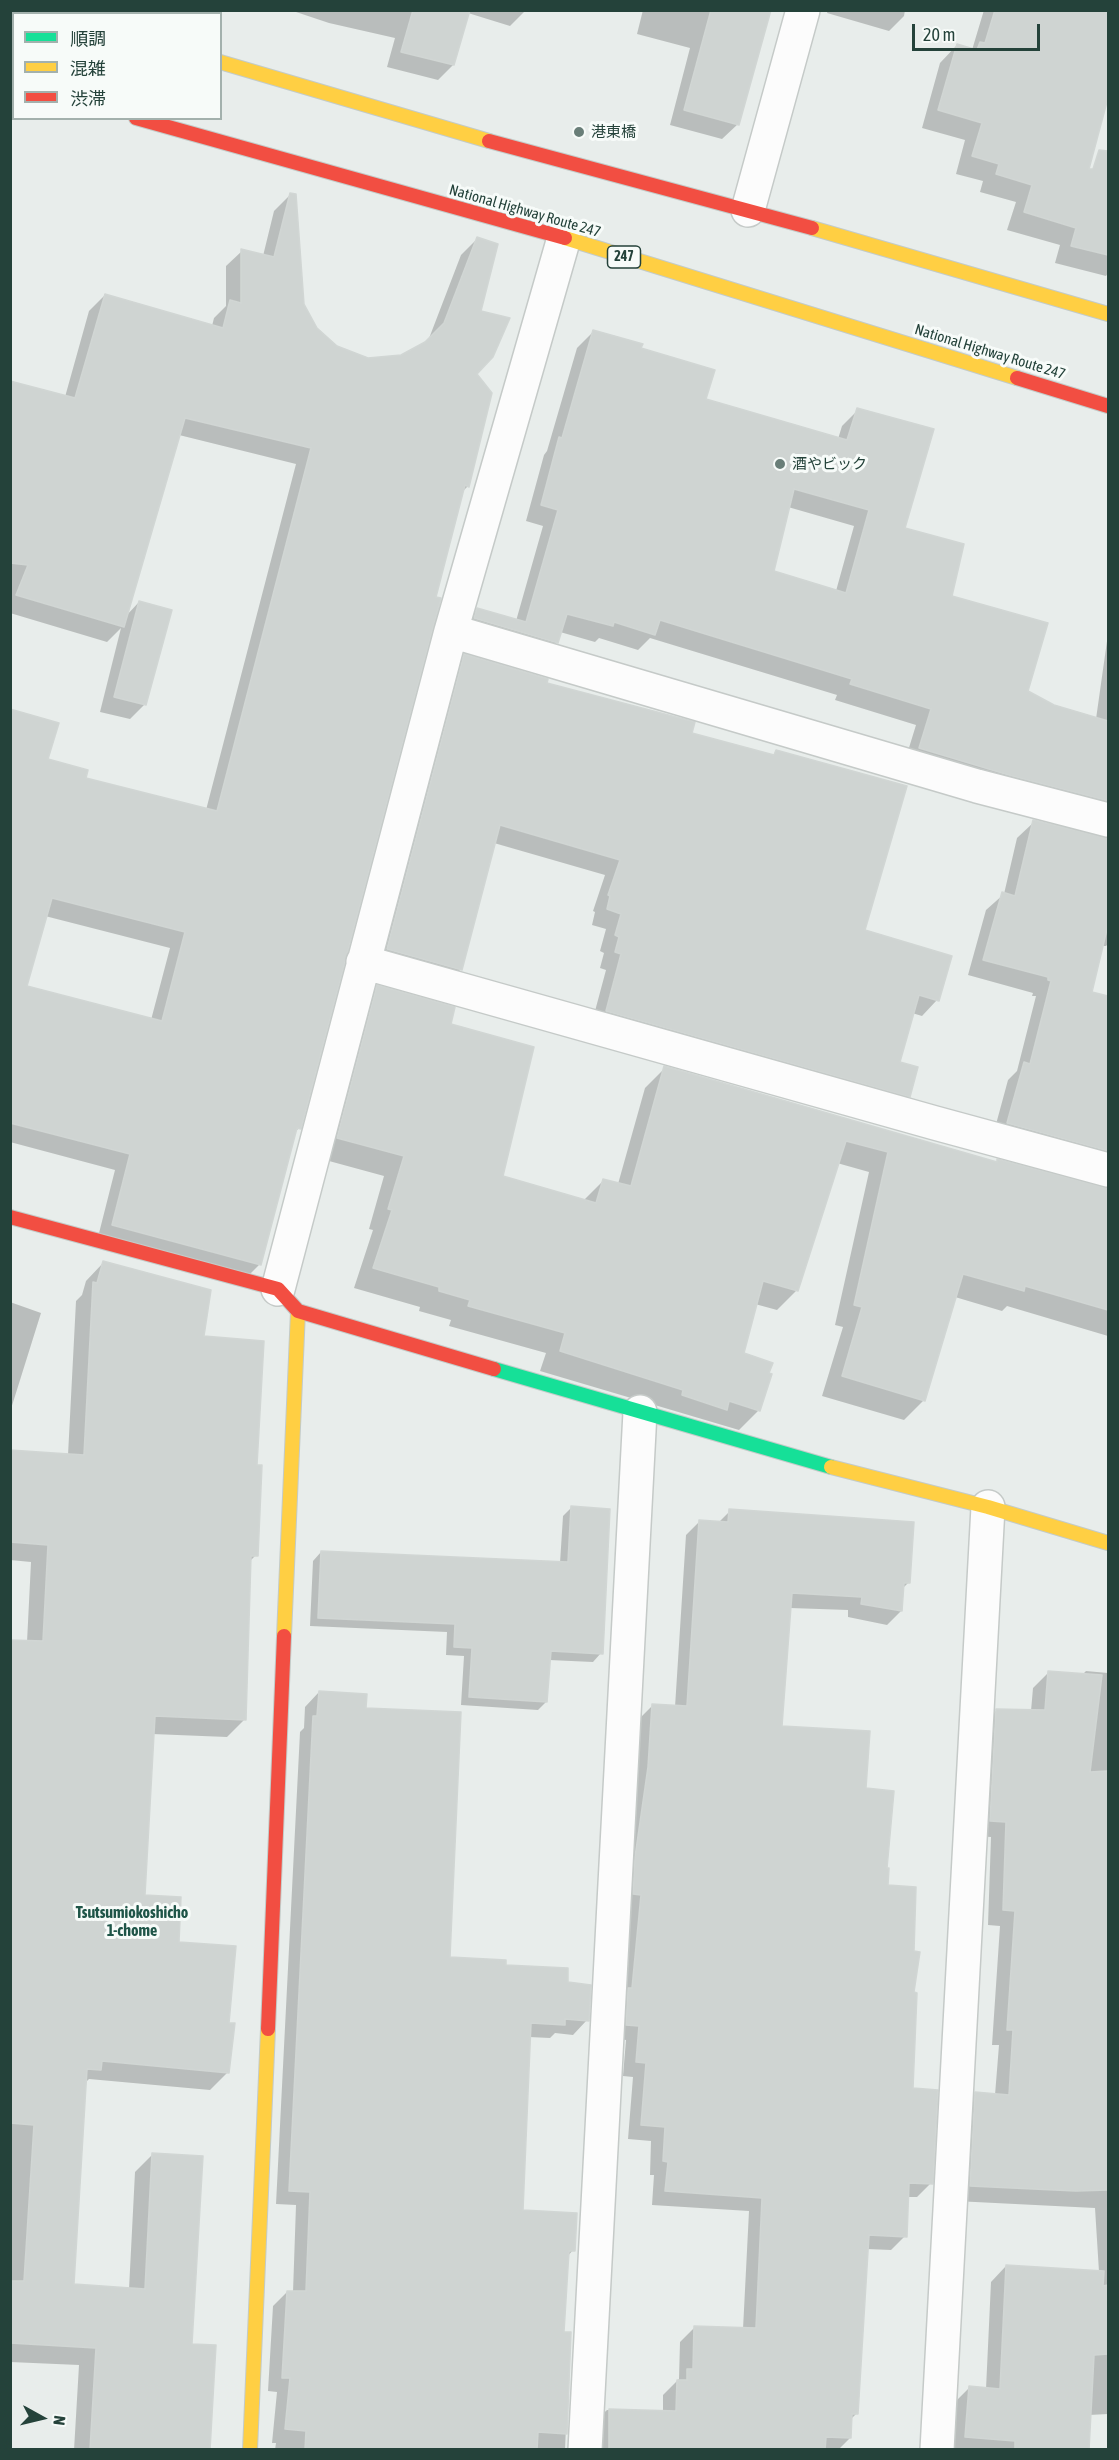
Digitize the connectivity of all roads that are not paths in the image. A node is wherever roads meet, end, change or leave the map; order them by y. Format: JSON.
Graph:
{"nodes":[{"id":1,"x":803,"y":10,"type":"edge"},
{"id":2,"x":222,"y":63,"type":"edge"},
{"id":3,"x":143,"y":120,"type":"edge"},
{"id":4,"x":748,"y":210,"type":"junction"},
{"id":5,"x":564,"y":238,"type":"junction"},
{"id":6,"x":1108,"y":314,"type":"edge"},
{"id":7,"x":1108,"y":406,"type":"edge"},
{"id":8,"x":451,"y":631,"type":"junction"},
{"id":9,"x":1108,"y":820,"type":"edge"},
{"id":10,"x":363,"y":962,"type":"junction"},
{"id":11,"x":1108,"y":1170,"type":"edge"},
{"id":12,"x":10,"y":1217,"type":"edge"},
{"id":13,"x":288,"y":1300,"type":"junction"},
{"id":14,"x":640,"y":1412,"type":"junction"},
{"id":15,"x":988,"y":1507,"type":"junction"},
{"id":16,"x":1108,"y":1543,"type":"edge"},
{"id":17,"x":250,"y":2450,"type":"edge"},
{"id":18,"x":585,"y":2450,"type":"edge"},
{"id":19,"x":937,"y":2450,"type":"edge"}],
"edges":[{"from":1,"to":4,"type":"street"},
{"from":2,"to":4,"type":"main road"},
{"from":3,"to":5,"type":"main road","name":"National Highway Route 247","number":"247"},
{"from":4,"to":6,"type":"main road"},
{"from":5,"to":7,"type":"main road","name":"National Highway Route 247","number":"247"},
{"from":5,"to":8,"type":"street"},
{"from":8,"to":9,"type":"street"},
{"from":8,"to":10,"type":"street"},
{"from":10,"to":11,"type":"street"},
{"from":10,"to":13,"type":"street"},
{"from":12,"to":13,"type":"main road"},
{"from":13,"to":14,"type":"main road"},
{"from":13,"to":17,"type":"main road"},
{"from":14,"to":15,"type":"main road"},
{"from":14,"to":18,"type":"street"},
{"from":15,"to":16,"type":"main road"},
{"from":15,"to":19,"type":"street"}]}
